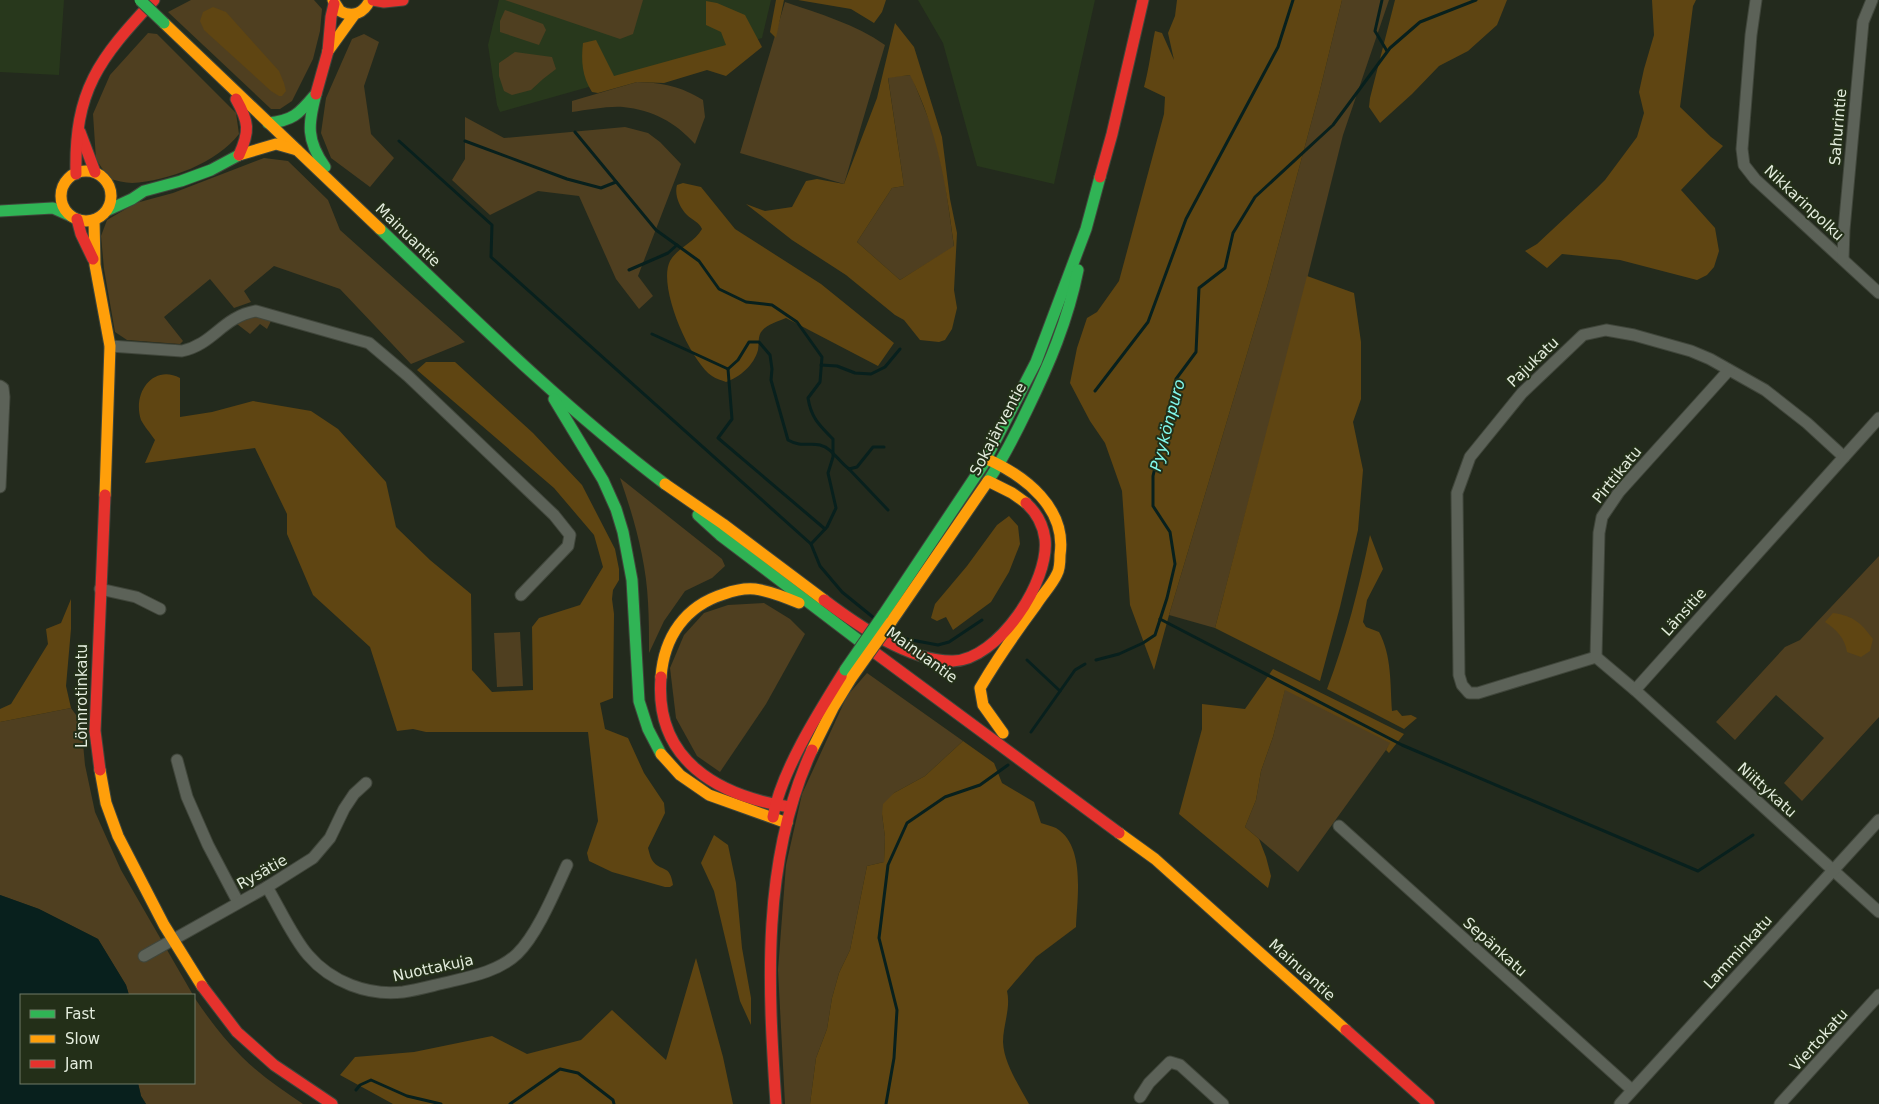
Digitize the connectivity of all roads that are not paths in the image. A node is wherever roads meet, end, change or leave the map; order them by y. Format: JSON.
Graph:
{"nodes":[{"id":1,"x":140,"y":0,"type":"edge"},
{"id":2,"x":154,"y":0,"type":"edge"},
{"id":3,"x":371,"y":0,"type":"edge"},
{"id":4,"x":403,"y":0,"type":"edge"},
{"id":5,"x":1143,"y":0,"type":"edge"},
{"id":6,"x":1756,"y":0,"type":"edge"},
{"id":7,"x":1872,"y":0,"type":"edge"},
{"id":8,"x":334,"y":2,"type":"edge"},
{"id":9,"x":354,"y":15,"type":"junction"},
{"id":10,"x":328,"y":51,"type":"junction"},
{"id":11,"x":226,"y":82,"type":"junction"},
{"id":12,"x":316,"y":94,"type":"junction"},
{"id":13,"x":268,"y":123,"type":"junction"},
{"id":14,"x":79,"y":129,"type":"junction"},
{"id":15,"x":297,"y":150,"type":"junction"},
{"id":16,"x":239,"y":155,"type":"junction"},
{"id":17,"x":95,"y":172,"type":"junction"},
{"id":18,"x":76,"y":174,"type":"junction"},
{"id":19,"x":63,"y":189,"type":"junction"},
{"id":20,"x":119,"y":189,"type":"junction"},
{"id":21,"x":144,"y":191,"type":"junction"},
{"id":22,"x":350,"y":200,"type":"junction"},
{"id":23,"x":108,"y":210,"type":"junction"},
{"id":24,"x":4,"y":211,"type":"edge"},
{"id":25,"x":74,"y":218,"type":"junction"},
{"id":26,"x":94,"y":220,"type":"junction"},
{"id":27,"x":1086,"y":229,"type":"junction"},
{"id":28,"x":1843,"y":258,"type":"junction"},
{"id":29,"x":96,"y":265,"type":"junction"},
{"id":30,"x":1879,"y":293,"type":"edge"},
{"id":31,"x":110,"y":346,"type":"junction"},
{"id":32,"x":1729,"y":370,"type":"junction"},
{"id":33,"x":0,"y":386,"type":"edge"},
{"id":34,"x":548,"y":388,"type":"junction"},
{"id":35,"x":1879,"y":418,"type":"edge"},
{"id":36,"x":1844,"y":457,"type":"junction"},
{"id":37,"x":986,"y":459,"type":"junction"},
{"id":38,"x":1000,"y":465,"type":"junction"},
{"id":39,"x":979,"y":471,"type":"junction"},
{"id":40,"x":988,"y":481,"type":"junction"},
{"id":41,"x":664,"y":483,"type":"junction"},
{"id":42,"x":0,"y":486,"type":"edge"},
{"id":43,"x":100,"y":589,"type":"junction"},
{"id":44,"x":521,"y":595,"type":"dead end"},
{"id":45,"x":160,"y":609,"type":"dead end"},
{"id":46,"x":819,"y":611,"type":"junction"},
{"id":47,"x":887,"y":618,"type":"junction"},
{"id":48,"x":856,"y":626,"type":"junction"},
{"id":49,"x":1596,"y":657,"type":"junction"},
{"id":50,"x":848,"y":673,"type":"junction"},
{"id":51,"x":1635,"y":690,"type":"junction"},
{"id":52,"x":1003,"y":733,"type":"junction"},
{"id":53,"x":177,"y":760,"type":"dead end"},
{"id":54,"x":366,"y":783,"type":"dead end"},
{"id":55,"x":775,"y":805,"type":"junction"},
{"id":56,"x":790,"y":807,"type":"junction"},
{"id":57,"x":1879,"y":820,"type":"edge"},
{"id":58,"x":787,"y":822,"type":"junction"},
{"id":59,"x":772,"y":824,"type":"junction"},
{"id":60,"x":1339,"y":826,"type":"dead end"},
{"id":61,"x":1155,"y":859,"type":"junction"},
{"id":62,"x":567,"y":866,"type":"dead end"},
{"id":63,"x":1833,"y":870,"type":"junction"},
{"id":64,"x":267,"y":887,"type":"junction"},
{"id":65,"x":238,"y":902,"type":"junction"},
{"id":66,"x":762,"y":912,"type":"dead end"},
{"id":67,"x":1879,"y":912,"type":"edge"},
{"id":68,"x":172,"y":938,"type":"junction"},
{"id":69,"x":144,"y":956,"type":"dead end"},
{"id":70,"x":1879,"y":995,"type":"edge"},
{"id":71,"x":773,"y":1065,"type":"junction"},
{"id":72,"x":1632,"y":1090,"type":"junction"},
{"id":73,"x":1140,"y":1097,"type":"dead end"},
{"id":74,"x":332,"y":1104,"type":"edge"},
{"id":75,"x":776,"y":1104,"type":"edge"},
{"id":76,"x":1223,"y":1104,"type":"edge"},
{"id":77,"x":1429,"y":1104,"type":"edge"},
{"id":78,"x":1620,"y":1104,"type":"edge"},
{"id":79,"x":1780,"y":1104,"type":"edge"}],
"edges":[{"from":1,"to":11,"type":"main road","name":"Mainuantie","bridge":true},
{"from":2,"to":14,"type":"main road"},
{"from":3,"to":4,"type":"main road"},
{"from":3,"to":9,"type":"main road"},
{"from":5,"to":27,"type":"main road","name":"Sokajärventie"},
{"from":6,"to":28,"type":"street","name":"Nikkarinpolku"},
{"from":7,"to":28,"type":"street","name":"Sahurintie"},
{"from":8,"to":9,"type":"main road"},
{"from":8,"to":10,"type":"main road"},
{"from":9,"to":10,"type":"main road"},
{"from":10,"to":12,"type":"main road"},
{"from":11,"to":13,"type":"main road","name":"Mainuantie"},
{"from":11,"to":16,"type":"main road"},
{"from":12,"to":13,"type":"main road"},
{"from":12,"to":22,"type":"main road"},
{"from":13,"to":15,"type":"main road","name":"Mainuantie"},
{"from":14,"to":17,"type":"main road"},
{"from":14,"to":18,"type":"main road"},
{"from":15,"to":16,"type":"main road"},
{"from":15,"to":22,"type":"main road","name":"Mainuantie"},
{"from":16,"to":21,"type":"main road"},
{"from":17,"to":18,"type":"main road"},
{"from":17,"to":20,"type":"main road"},
{"from":18,"to":19,"type":"main road"},
{"from":19,"to":24,"type":"main road"},
{"from":19,"to":25,"type":"main road"},
{"from":20,"to":21,"type":"main road"},
{"from":20,"to":23,"type":"main road"},
{"from":21,"to":23,"type":"main road"},
{"from":22,"to":34,"type":"main road","name":"Mainuantie"},
{"from":23,"to":26,"type":"main road"},
{"from":24,"to":25,"type":"main road"},
{"from":25,"to":26,"type":"main road"},
{"from":25,"to":29,"type":"main road","name":"Lönnrotinkatu"},
{"from":26,"to":29,"type":"main road","name":"Lönnrotinkatu"},
{"from":27,"to":37,"type":"main road","name":"Sokajärventie"},
{"from":27,"to":38,"type":"main road","name":"Sokajärventie"},
{"from":28,"to":30,"type":"street","name":"Nikkarinpolku"},
{"from":29,"to":31,"type":"main road","name":"Lönnrotinkatu"},
{"from":31,"to":43,"type":"main road","name":"Lönnrotinkatu"},
{"from":31,"to":44,"type":"street"},
{"from":32,"to":36,"type":"street","name":"Pajukatu"},
{"from":32,"to":49,"type":"street","name":"Pirttikatu"},
{"from":32,"to":49,"type":"street","name":"Pajukatu"},
{"from":33,"to":42,"type":"street"},
{"from":34,"to":41,"type":"main road","name":"Mainuantie"},
{"from":34,"to":59,"type":"main road"},
{"from":35,"to":36,"type":"street","name":"Länsitie"},
{"from":36,"to":51,"type":"street","name":"Länsitie"},
{"from":37,"to":38,"type":"main road"},
{"from":37,"to":39,"type":"main road","name":"Sokajärventie"},
{"from":38,"to":40,"type":"main road","name":"Sokajärventie"},
{"from":38,"to":52,"type":"main road"},
{"from":39,"to":40,"type":"main road"},
{"from":39,"to":47,"type":"main road","name":"Sokajärventie"},
{"from":40,"to":47,"type":"main road","name":"Sokajärventie"},
{"from":40,"to":48,"type":"main road"},
{"from":41,"to":46,"type":"main road","name":"Mainuantie"},
{"from":41,"to":48,"type":"main road","name":"Mainuantie"},
{"from":43,"to":45,"type":"street"},
{"from":43,"to":68,"type":"main road","name":"Lönnrotinkatu"},
{"from":46,"to":55,"type":"main road"},
{"from":46,"to":61,"type":"main road","name":"Mainuantie"},
{"from":47,"to":50,"type":"main road","bridge":true},
{"from":48,"to":52,"type":"main road","name":"Mainuantie"},
{"from":49,"to":51,"type":"street"},
{"from":50,"to":55,"type":"main road"},
{"from":50,"to":56,"type":"main road"},
{"from":51,"to":63,"type":"street","name":"Niittykatu"},
{"from":52,"to":61,"type":"main road","name":"Mainuantie"},
{"from":53,"to":65,"type":"street"},
{"from":54,"to":64,"type":"street","name":"Rysätie"},
{"from":55,"to":56,"type":"main road"},
{"from":55,"to":59,"type":"main road"},
{"from":56,"to":58,"type":"main road"},
{"from":57,"to":63,"type":"street","name":"Lamminkatu"},
{"from":58,"to":59,"type":"main road"},
{"from":58,"to":71,"type":"main road"},
{"from":60,"to":72,"type":"street","name":"Sepänkatu"},
{"from":61,"to":77,"type":"main road","name":"Mainuantie"},
{"from":62,"to":64,"type":"street","name":"Nuottakuja"},
{"from":63,"to":67,"type":"street","name":"Niittykatu"},
{"from":63,"to":72,"type":"street","name":"Lamminkatu"},
{"from":64,"to":65,"type":"street","name":"Rysätie"},
{"from":65,"to":68,"type":"street","name":"Rysätie"},
{"from":66,"to":71,"type":"main road"},
{"from":68,"to":69,"type":"street","name":"Rysätie"},
{"from":68,"to":74,"type":"main road","name":"Lönnrotinkatu"},
{"from":70,"to":79,"type":"street","name":"Viertokatu"},
{"from":71,"to":75,"type":"main road"},
{"from":72,"to":78,"type":"street","name":"Lamminkatu"},
{"from":73,"to":76,"type":"street"}]}
